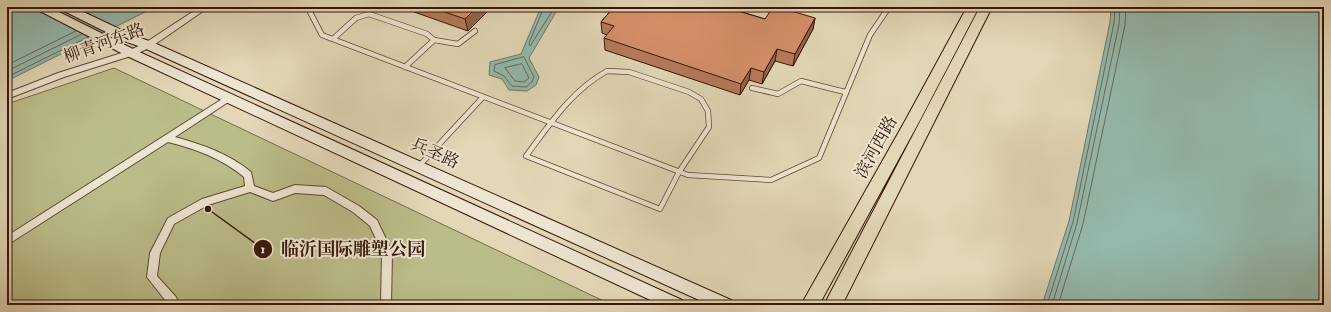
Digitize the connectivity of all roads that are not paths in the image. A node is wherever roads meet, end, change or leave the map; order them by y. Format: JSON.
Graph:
{"nodes":[{"id":1,"x":40,"y":7,"type":"edge"},
{"id":2,"x":64,"y":7,"type":"edge"},
{"id":3,"x":205,"y":7,"type":"edge"},
{"id":4,"x":311,"y":7,"type":"edge"},
{"id":5,"x":889,"y":7,"type":"edge"},
{"id":6,"x":973,"y":7,"type":"edge"},
{"id":7,"x":986,"y":7,"type":"edge"},
{"id":8,"x":474,"y":31,"type":"dead end"},
{"id":9,"x":333,"y":39,"type":"junction"},
{"id":10,"x":434,"y":40,"type":"junction"},
{"id":11,"x":123,"y":42,"type":"junction"},
{"id":12,"x":148,"y":45,"type":"junction"},
{"id":13,"x":131,"y":53,"type":"junction"},
{"id":14,"x":405,"y":67,"type":"junction"},
{"id":15,"x":752,"y":88,"type":"dead end"},
{"id":16,"x":845,"y":92,"type":"junction"},
{"id":17,"x":7,"y":96,"type":"edge"},
{"id":18,"x":230,"y":98,"type":"junction"},
{"id":19,"x":483,"y":98,"type":"junction"},
{"id":20,"x":551,"y":123,"type":"junction"},
{"id":21,"x":167,"y":138,"type":"junction"},
{"id":22,"x":419,"y":166,"type":"junction"},
{"id":23,"x":679,"y":172,"type":"junction"},
{"id":24,"x":250,"y":188,"type":"junction"},
{"id":25,"x":7,"y":241,"type":"edge"},
{"id":26,"x":822,"y":283,"type":"junction"},
{"id":27,"x":174,"y":305,"type":"edge"},
{"id":28,"x":386,"y":305,"type":"edge"},
{"id":29,"x":677,"y":305,"type":"edge"},
{"id":30,"x":726,"y":305,"type":"edge"},
{"id":31,"x":797,"y":305,"type":"edge"},
{"id":32,"x":810,"y":305,"type":"edge"},
{"id":33,"x":833,"y":305,"type":"edge"}],
"edges":[{"from":1,"to":11,"type":"main road"},
{"from":2,"to":11,"type":"main road"},
{"from":3,"to":12,"type":"street","name":"柳青河东路"},
{"from":4,"to":9,"type":"lane"},
{"from":5,"to":16,"type":"lane"},
{"from":6,"to":26,"type":"main road","name":"滨河西路"},
{"from":7,"to":33,"type":"main road","name":"滨河西路"},
{"from":8,"to":10,"type":"lane"},
{"from":9,"to":10,"type":"lane"},
{"from":9,"to":14,"type":"lane"},
{"from":10,"to":14,"type":"lane"},
{"from":11,"to":12,"type":"main road","name":"兵圣路"},
{"from":11,"to":13,"type":"main road"},
{"from":12,"to":13,"type":"street","name":"柳青河东路"},
{"from":12,"to":22,"type":"main road","name":"兵圣路"},
{"from":13,"to":17,"type":"street","name":"柳青河东路"},
{"from":13,"to":18,"type":"main road"},
{"from":14,"to":19,"type":"lane"},
{"from":15,"to":16,"type":"lane"},
{"from":16,"to":23,"type":"lane"},
{"from":18,"to":21,"type":"street"},
{"from":18,"to":29,"type":"main road"},
{"from":19,"to":20,"type":"lane"},
{"from":19,"to":22,"type":"lane"},
{"from":20,"to":23,"type":"lane"},
{"from":20,"to":23,"type":"lane"},
{"from":20,"to":23,"type":"lane"},
{"from":21,"to":24,"type":"street"},
{"from":21,"to":25,"type":"street"},
{"from":22,"to":30,"type":"main road","name":"兵圣路"},
{"from":24,"to":27,"type":"street"},
{"from":24,"to":28,"type":"street"},
{"from":26,"to":31,"type":"main road"},
{"from":26,"to":32,"type":"main road","name":"滨河西路"}]}
